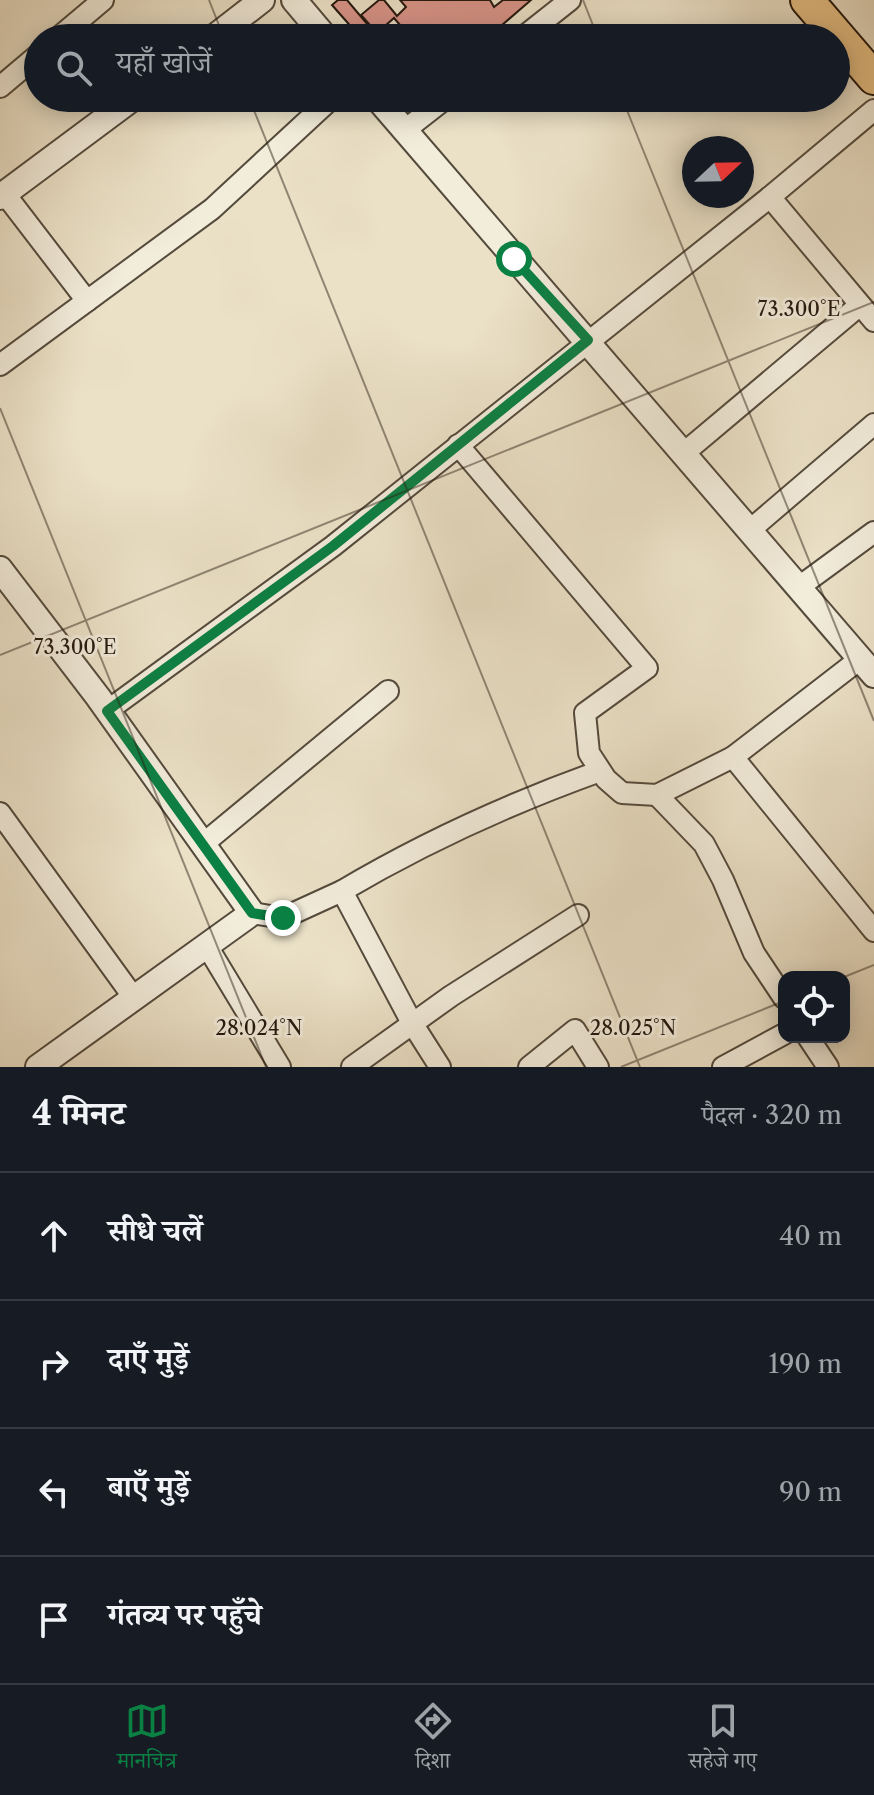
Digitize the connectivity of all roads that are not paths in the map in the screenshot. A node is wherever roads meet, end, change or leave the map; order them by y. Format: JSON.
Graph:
{"nodes":[{"id":1,"x":103,"y":0,"type":"edge"},
{"id":2,"x":262,"y":0,"type":"edge"},
{"id":3,"x":294,"y":0,"type":"edge"},
{"id":4,"x":570,"y":0,"type":"edge"},
{"id":5,"x":807,"y":0,"type":"edge"},
{"id":6,"x":834,"y":0,"type":"edge"},
{"id":7,"x":75,"y":24,"type":"edge"},
{"id":8,"x":231,"y":24,"type":"edge"},
{"id":9,"x":314,"y":24,"type":"edge"},
{"id":10,"x":540,"y":24,"type":"edge"},
{"id":11,"x":828,"y":24,"type":"edge"},
{"id":12,"x":874,"y":47,"type":"edge"},
{"id":13,"x":850,"y":50,"type":"edge"},
{"id":14,"x":24,"y":67,"type":"edge"},
{"id":15,"x":874,"y":78,"type":"edge"},
{"id":16,"x":0,"y":87,"type":"edge"},
{"id":17,"x":874,"y":110,"type":"edge"},
{"id":18,"x":114,"y":112,"type":"edge"},
{"id":19,"x":317,"y":112,"type":"edge"},
{"id":20,"x":389,"y":112,"type":"edge"},
{"id":21,"x":428,"y":112,"type":"edge"},
{"id":22,"x":405,"y":130,"type":"junction"},
{"id":23,"x":2,"y":196,"type":"edge"},
{"id":24,"x":770,"y":197,"type":"junction"},
{"id":25,"x":87,"y":301,"type":"junction"},
{"id":26,"x":860,"y":305,"type":"junction"},
{"id":27,"x":874,"y":321,"type":"edge"},
{"id":28,"x":588,"y":340,"type":"junction"},
{"id":29,"x":0,"y":365,"type":"edge"},
{"id":30,"x":874,"y":424,"type":"edge"},
{"id":31,"x":458,"y":445,"type":"junction"},
{"id":32,"x":684,"y":453,"type":"junction"},
{"id":33,"x":750,"y":530,"type":"junction"},
{"id":34,"x":874,"y":532,"type":"edge"},
{"id":35,"x":0,"y":569,"type":"edge"},
{"id":36,"x":799,"y":587,"type":"junction"},
{"id":37,"x":867,"y":667,"type":"edge"},
{"id":38,"x":388,"y":691,"type":"dead end"},
{"id":39,"x":107,"y":711,"type":"junction"},
{"id":40,"x":733,"y":757,"type":"junction"},
{"id":41,"x":600,"y":771,"type":"junction"},
{"id":42,"x":657,"y":795,"type":"junction"},
{"id":43,"x":0,"y":813,"type":"edge"},
{"id":44,"x":203,"y":844,"type":"junction"},
{"id":45,"x":342,"y":891,"type":"junction"},
{"id":46,"x":252,"y":913,"type":"junction"},
{"id":47,"x":578,"y":915,"type":"dead end"},
{"id":48,"x":874,"y":931,"type":"edge"},
{"id":49,"x":207,"y":946,"type":"junction"},
{"id":50,"x":778,"y":989,"type":"edge"},
{"id":51,"x":134,"y":998,"type":"junction"},
{"id":52,"x":412,"y":1023,"type":"junction"},
{"id":53,"x":778,"y":1037,"type":"edge"},
{"id":54,"x":812,"y":1043,"type":"edge"},
{"id":55,"x":38,"y":1067,"type":"edge"},
{"id":56,"x":280,"y":1067,"type":"edge"},
{"id":57,"x":352,"y":1067,"type":"edge"},
{"id":58,"x":440,"y":1067,"type":"edge"},
{"id":59,"x":529,"y":1067,"type":"edge"},
{"id":60,"x":598,"y":1067,"type":"edge"},
{"id":61,"x":723,"y":1067,"type":"edge"},
{"id":62,"x":828,"y":1067,"type":"edge"}],
"edges":[{"from":1,"to":7,"type":"street"},
{"from":2,"to":8,"type":"street"},
{"from":3,"to":9,"type":"street"},
{"from":4,"to":10,"type":"street"},
{"from":5,"to":11,"type":"main road"},
{"from":6,"to":12,"type":"main road"},
{"from":13,"to":15,"type":"main road"},
{"from":14,"to":16,"type":"street"},
{"from":17,"to":24,"type":"street"},
{"from":18,"to":23,"type":"street"},
{"from":19,"to":25,"type":"street"},
{"from":20,"to":22,"type":"street"},
{"from":21,"to":22,"type":"street"},
{"from":22,"to":28,"type":"street"},
{"from":23,"to":25,"type":"street"},
{"from":24,"to":26,"type":"street"},
{"from":24,"to":28,"type":"street"},
{"from":25,"to":29,"type":"street"},
{"from":26,"to":27,"type":"street"},
{"from":26,"to":32,"type":"street"},
{"from":28,"to":31,"type":"street"},
{"from":28,"to":32,"type":"street"},
{"from":30,"to":33,"type":"street"},
{"from":31,"to":39,"type":"street"},
{"from":31,"to":41,"type":"street"},
{"from":32,"to":33,"type":"street"},
{"from":33,"to":36,"type":"street"},
{"from":34,"to":36,"type":"street"},
{"from":35,"to":39,"type":"street"},
{"from":36,"to":37,"type":"street"},
{"from":37,"to":40,"type":"street"},
{"from":38,"to":44,"type":"street"},
{"from":39,"to":44,"type":"street"},
{"from":40,"to":42,"type":"street"},
{"from":40,"to":48,"type":"street"},
{"from":41,"to":42,"type":"street"},
{"from":41,"to":45,"type":"street"},
{"from":42,"to":50,"type":"street"},
{"from":43,"to":51,"type":"street"},
{"from":44,"to":46,"type":"street"},
{"from":45,"to":46,"type":"street"},
{"from":45,"to":52,"type":"street"},
{"from":46,"to":49,"type":"street"},
{"from":47,"to":52,"type":"street"},
{"from":49,"to":51,"type":"street"},
{"from":49,"to":56,"type":"street"},
{"from":51,"to":55,"type":"street"},
{"from":52,"to":57,"type":"street"},
{"from":52,"to":58,"type":"street"},
{"from":53,"to":61,"type":"street"},
{"from":54,"to":62,"type":"street"},
{"from":59,"to":60,"type":"street"}]}
